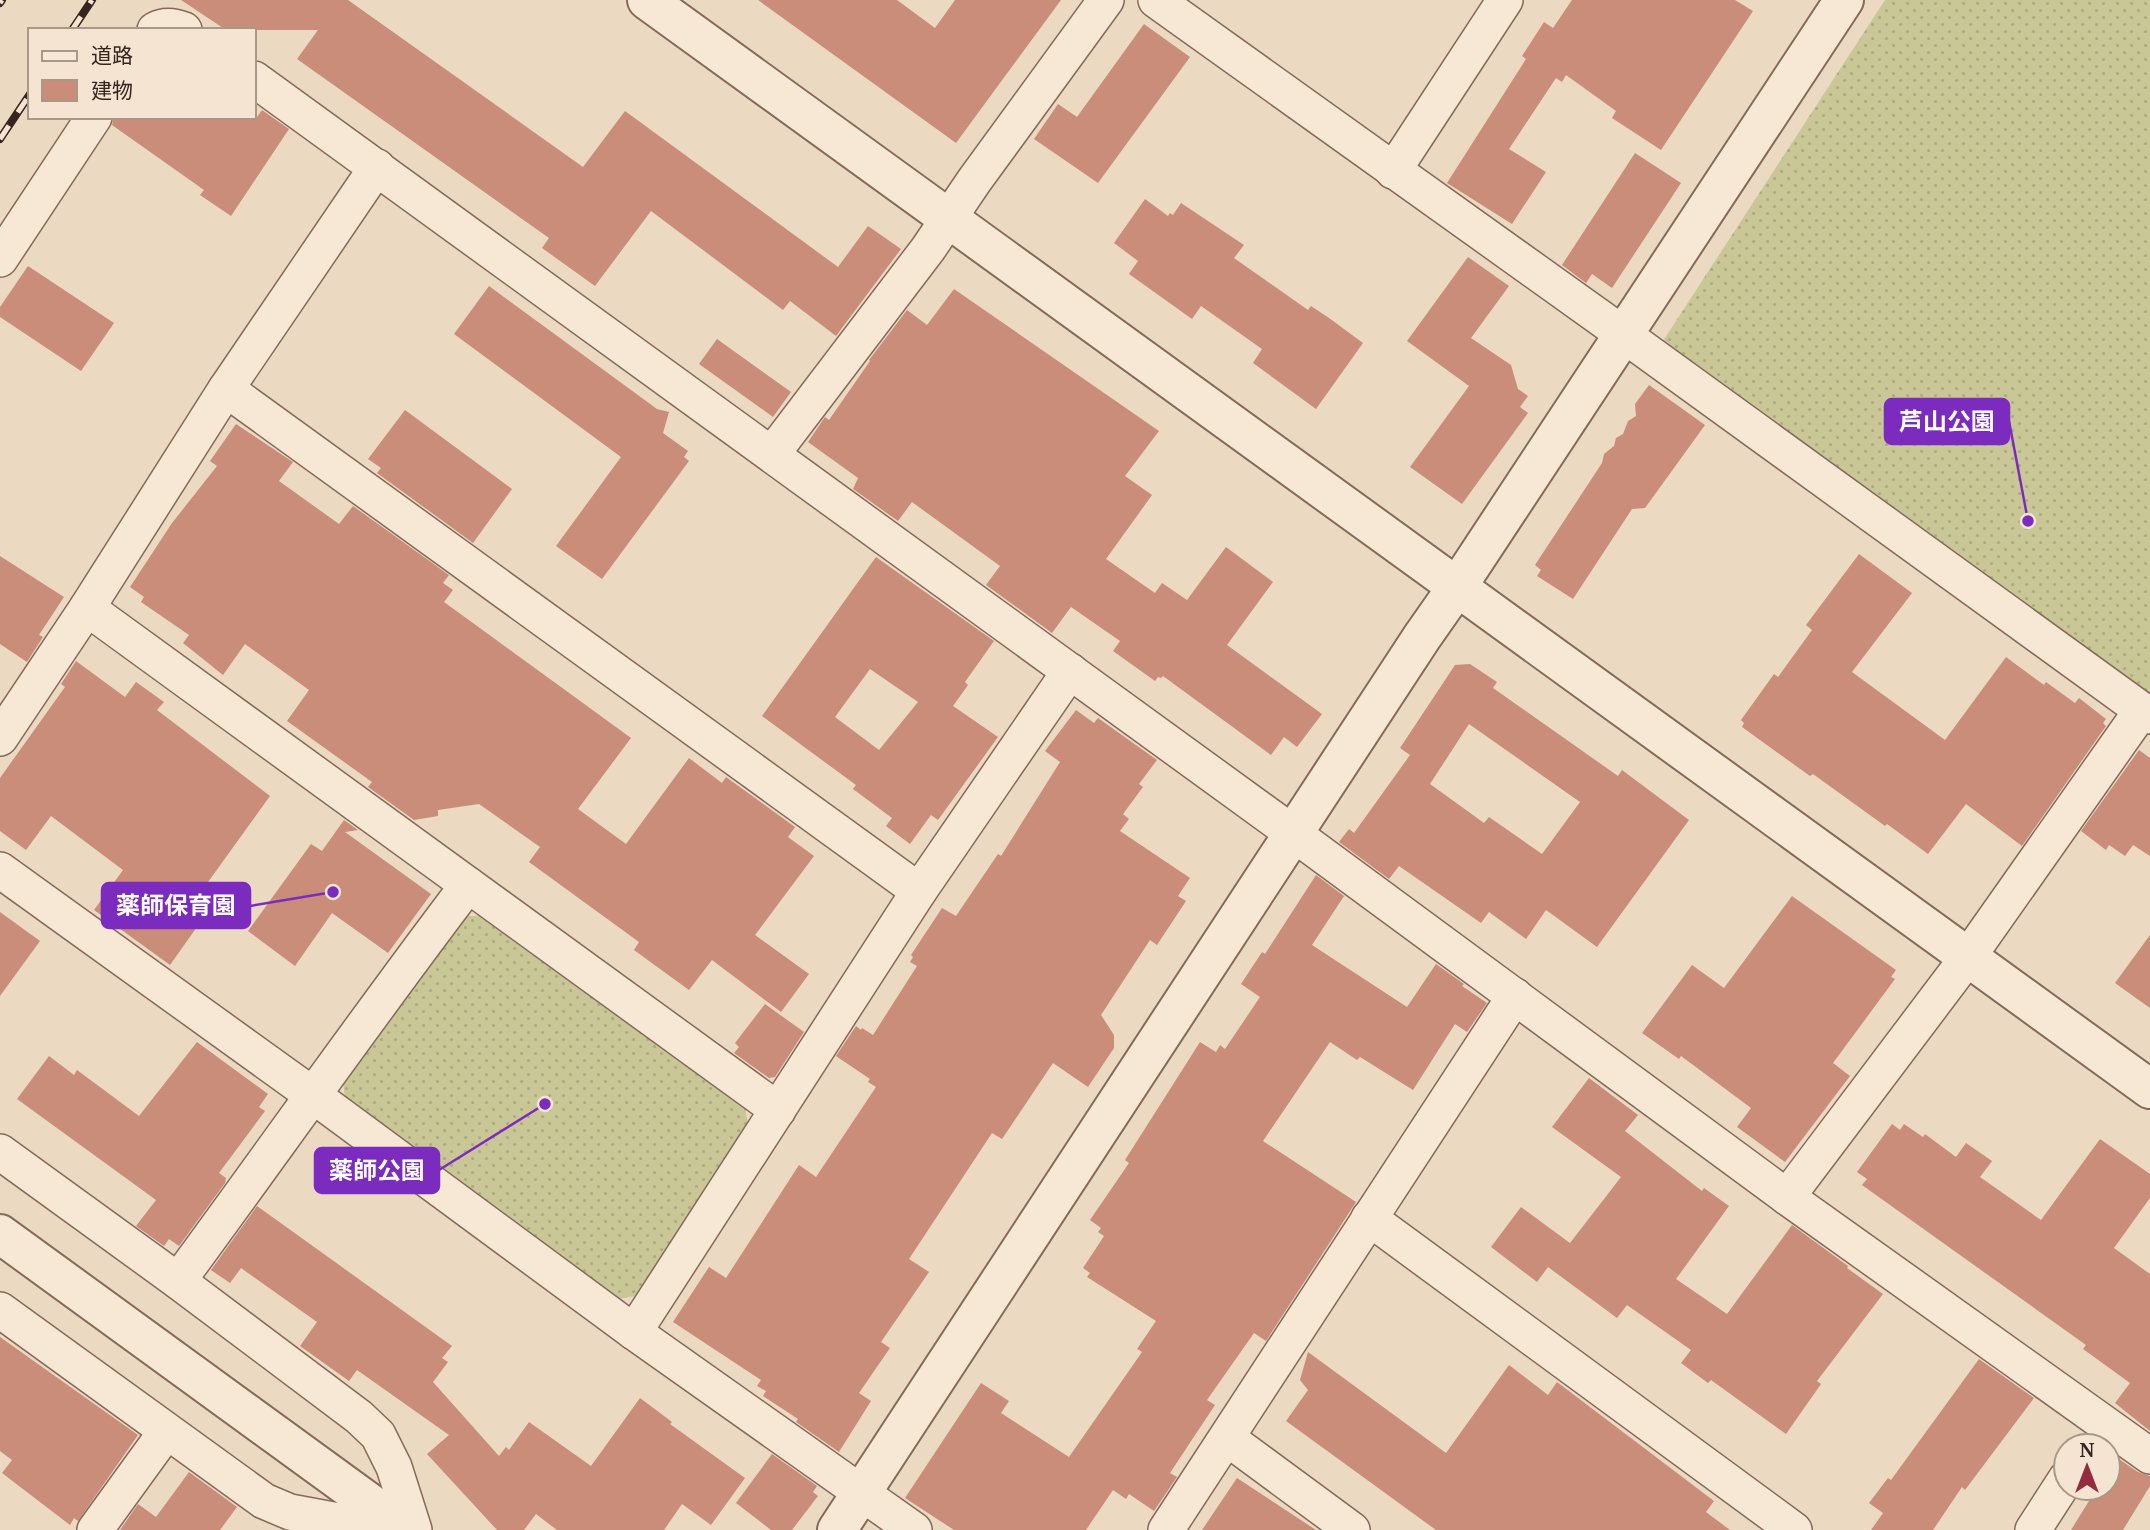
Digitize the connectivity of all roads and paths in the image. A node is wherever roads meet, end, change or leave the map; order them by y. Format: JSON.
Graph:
{"nodes":[{"id":1,"x":647,"y":0,"type":"edge"},
{"id":2,"x":1106,"y":0,"type":"edge"},
{"id":3,"x":1156,"y":0,"type":"edge"},
{"id":4,"x":1505,"y":0,"type":"edge"},
{"id":5,"x":1844,"y":0,"type":"edge"},
{"id":6,"x":158,"y":28,"type":"edge"},
{"id":7,"x":180,"y":28,"type":"edge"},
{"id":8,"x":256,"y":80,"type":"edge"},
{"id":9,"x":93,"y":119,"type":"edge"},
{"id":10,"x":377,"y":167,"type":"junction"},
{"id":11,"x":1394,"y":171,"type":"junction"},
{"id":12,"x":948,"y":218,"type":"junction"},
{"id":13,"x":0,"y":259,"type":"edge"},
{"id":14,"x":1624,"y":334,"type":"junction"},
{"id":15,"x":226,"y":389,"type":"junction"},
{"id":16,"x":772,"y":454,"type":"junction"},
{"id":17,"x":1457,"y":587,"type":"junction"},
{"id":18,"x":87,"y":608,"type":"junction"},
{"id":19,"x":1070,"y":671,"type":"junction"},
{"id":20,"x":2146,"y":713,"type":"edge"},
{"id":21,"x":0,"y":738,"type":"edge"},
{"id":22,"x":1294,"y":834,"type":"junction"},
{"id":23,"x":0,"y":870,"type":"edge"},
{"id":24,"x":468,"y":885,"type":"junction"},
{"id":25,"x":919,"y":891,"type":"junction"},
{"id":26,"x":1968,"y":957,"type":"junction"},
{"id":27,"x":1515,"y":996,"type":"junction"},
{"id":28,"x":2150,"y":1089,"type":"edge"},
{"id":29,"x":314,"y":1096,"type":"junction"},
{"id":30,"x":778,"y":1110,"type":"junction"},
{"id":31,"x":0,"y":1152,"type":"edge"},
{"id":32,"x":1787,"y":1197,"type":"junction"},
{"id":33,"x":1369,"y":1218,"type":"junction"},
{"id":34,"x":0,"y":1234,"type":"edge"},
{"id":35,"x":178,"y":1281,"type":"junction"},
{"id":36,"x":0,"y":1310,"type":"edge"},
{"id":37,"x":634,"y":1332,"type":"junction"},
{"id":38,"x":166,"y":1432,"type":"junction"},
{"id":39,"x":2092,"y":1432,"type":"edge"},
{"id":40,"x":1227,"y":1438,"type":"junction"},
{"id":41,"x":2122,"y":1445,"type":"edge"},
{"id":42,"x":2150,"y":1456,"type":"edge"},
{"id":43,"x":862,"y":1492,"type":"junction"},
{"id":44,"x":2052,"y":1501,"type":"edge"},
{"id":45,"x":95,"y":1530,"type":"edge"},
{"id":46,"x":387,"y":1530,"type":"edge"},
{"id":47,"x":407,"y":1530,"type":"edge"},
{"id":48,"x":414,"y":1530,"type":"edge"},
{"id":49,"x":837,"y":1530,"type":"edge"},
{"id":50,"x":914,"y":1530,"type":"edge"},
{"id":51,"x":1166,"y":1530,"type":"edge"},
{"id":52,"x":1352,"y":1530,"type":"edge"},
{"id":53,"x":1794,"y":1530,"type":"edge"},
{"id":54,"x":2033,"y":1530,"type":"edge"}],
"edges":[{"from":1,"to":12,"type":"street"},
{"from":2,"to":12,"type":"street"},
{"from":3,"to":11,"type":"street"},
{"from":4,"to":11,"type":"street"},
{"from":5,"to":14,"type":"street"},
{"from":6,"to":7,"type":"street"},
{"from":8,"to":10,"type":"street"},
{"from":9,"to":13,"type":"street"},
{"from":10,"to":15,"type":"street"},
{"from":10,"to":16,"type":"street"},
{"from":11,"to":14,"type":"street"},
{"from":12,"to":16,"type":"street"},
{"from":12,"to":17,"type":"street"},
{"from":14,"to":17,"type":"street"},
{"from":14,"to":20,"type":"street"},
{"from":15,"to":18,"type":"street"},
{"from":15,"to":25,"type":"street"},
{"from":16,"to":19,"type":"street"},
{"from":17,"to":22,"type":"street"},
{"from":17,"to":26,"type":"street"},
{"from":18,"to":21,"type":"street"},
{"from":18,"to":24,"type":"street"},
{"from":19,"to":22,"type":"street"},
{"from":19,"to":25,"type":"street"},
{"from":20,"to":26,"type":"street"},
{"from":22,"to":27,"type":"street"},
{"from":22,"to":43,"type":"street"},
{"from":23,"to":29,"type":"street"},
{"from":24,"to":29,"type":"street"},
{"from":24,"to":30,"type":"street"},
{"from":25,"to":30,"type":"street"},
{"from":26,"to":28,"type":"street"},
{"from":26,"to":32,"type":"street"},
{"from":27,"to":32,"type":"street"},
{"from":27,"to":33,"type":"street"},
{"from":29,"to":35,"type":"street"},
{"from":29,"to":37,"type":"street"},
{"from":30,"to":37,"type":"street"},
{"from":31,"to":35,"type":"street"},
{"from":32,"to":39,"type":"street"},
{"from":33,"to":40,"type":"street"},
{"from":33,"to":53,"type":"street"},
{"from":34,"to":47,"type":"street"},
{"from":35,"to":48,"type":"street"},
{"from":36,"to":38,"type":"street"},
{"from":37,"to":43,"type":"street"},
{"from":38,"to":45,"type":"street"},
{"from":38,"to":46,"type":"street"},
{"from":40,"to":51,"type":"street"},
{"from":40,"to":52,"type":"street"},
{"from":41,"to":42,"type":"street"},
{"from":43,"to":49,"type":"street"},
{"from":43,"to":50,"type":"street"},
{"from":44,"to":54,"type":"street"}]}
